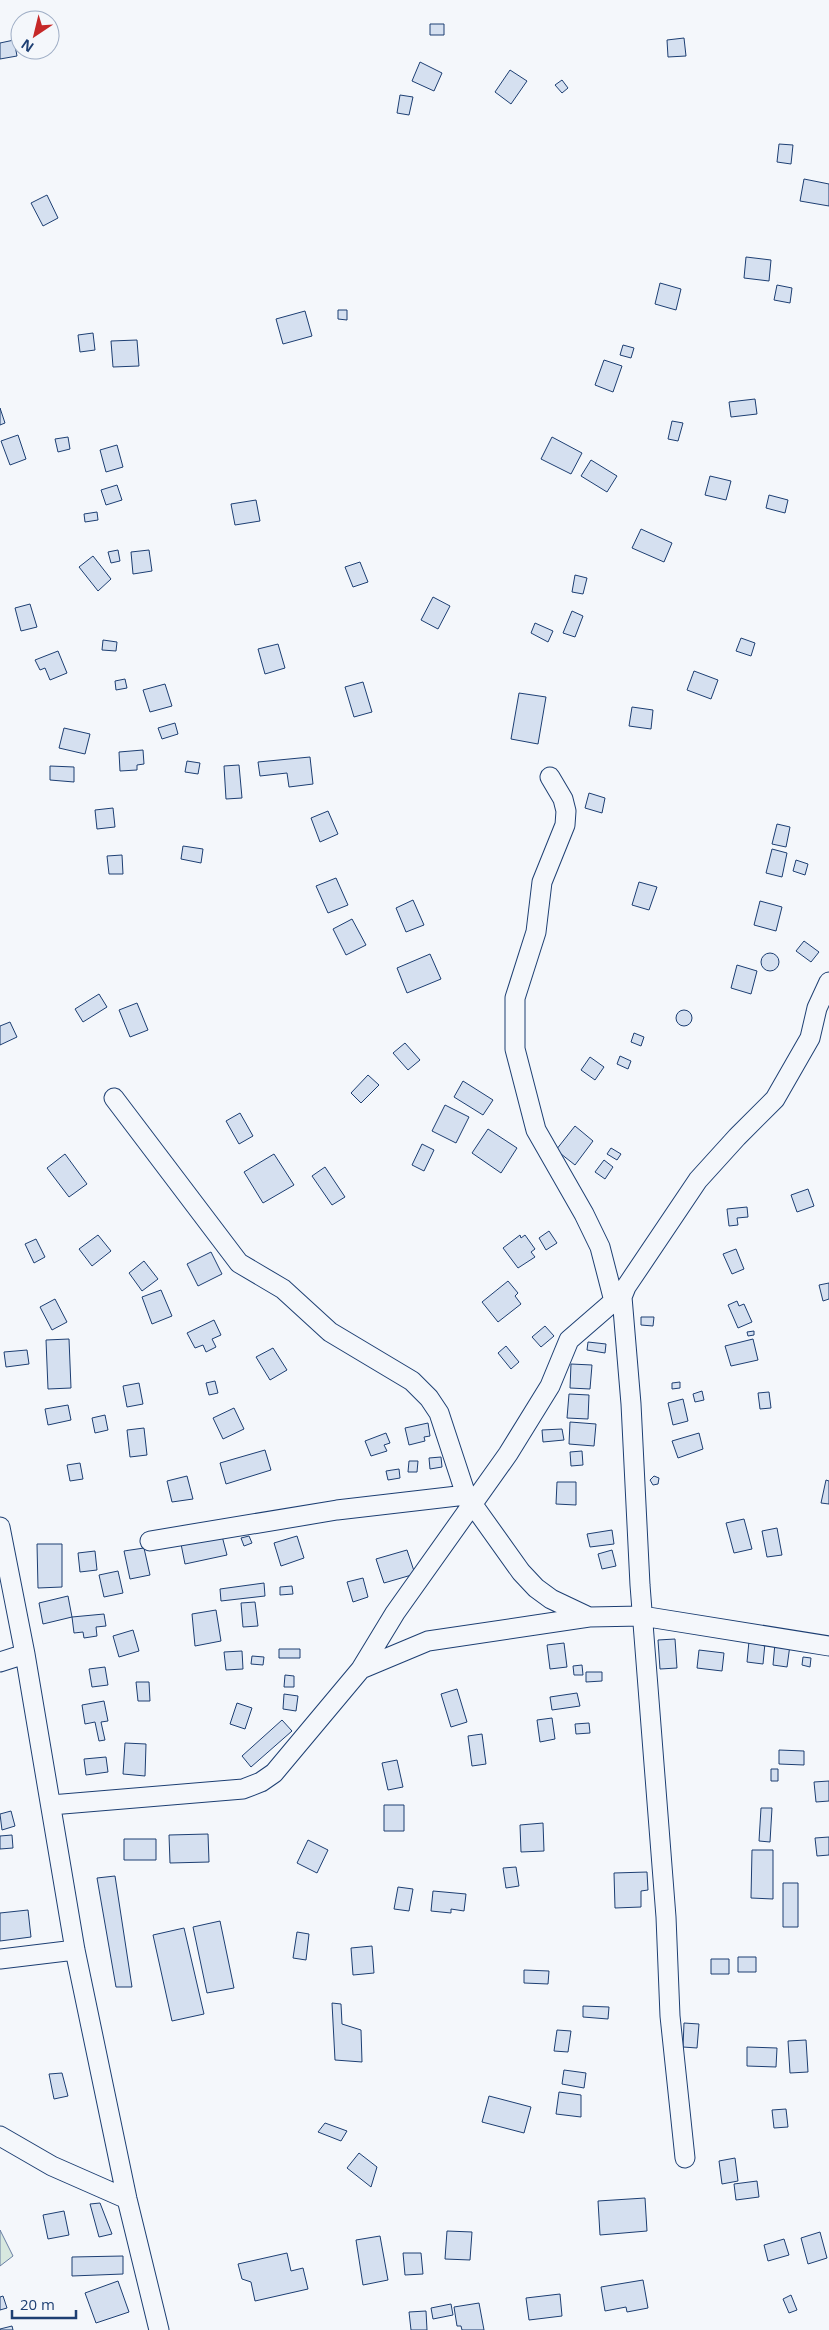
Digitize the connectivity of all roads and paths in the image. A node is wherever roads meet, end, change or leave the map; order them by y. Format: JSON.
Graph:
{"nodes":[{"id":1,"x":550,"y":778,"type":"dead end"},
{"id":2,"x":829,"y":982,"type":"edge"},
{"id":3,"x":114,"y":1098,"type":"dead end"},
{"id":4,"x":618,"y":1299,"type":"junction"},
{"id":5,"x":469,"y":1500,"type":"junction"},
{"id":6,"x":0,"y":1527,"type":"edge"},
{"id":7,"x":150,"y":1541,"type":"dead end"},
{"id":8,"x":642,"y":1616,"type":"junction"},
{"id":9,"x":589,"y":1617,"type":"junction"},
{"id":10,"x":829,"y":1646,"type":"edge"},
{"id":11,"x":25,"y":1654,"type":"junction"},
{"id":12,"x":0,"y":1662,"type":"edge"},
{"id":13,"x":361,"y":1669,"type":"junction"},
{"id":14,"x":51,"y":1805,"type":"junction"},
{"id":15,"x":75,"y":1950,"type":"junction"},
{"id":16,"x":0,"y":1959,"type":"edge"},
{"id":17,"x":0,"y":2136,"type":"edge"},
{"id":18,"x":685,"y":2158,"type":"dead end"},
{"id":19,"x":127,"y":2199,"type":"junction"},
{"id":20,"x":158,"y":2330,"type":"edge"}],
"edges":[{"from":1,"to":4,"type":"street"},
{"from":2,"to":4,"type":"street"},
{"from":3,"to":5,"type":"street"},
{"from":4,"to":5,"type":"street"},
{"from":4,"to":8,"type":"street"},
{"from":5,"to":7,"type":"street"},
{"from":5,"to":9,"type":"street"},
{"from":5,"to":13,"type":"street"},
{"from":6,"to":11,"type":"street"},
{"from":8,"to":9,"type":"street"},
{"from":8,"to":10,"type":"street"},
{"from":8,"to":18,"type":"street"},
{"from":9,"to":13,"type":"street"},
{"from":11,"to":12,"type":"street"},
{"from":11,"to":14,"type":"street"},
{"from":13,"to":14,"type":"street"},
{"from":14,"to":15,"type":"street"},
{"from":15,"to":16,"type":"street"},
{"from":15,"to":19,"type":"street"},
{"from":17,"to":19,"type":"street"},
{"from":19,"to":20,"type":"street"}]}
